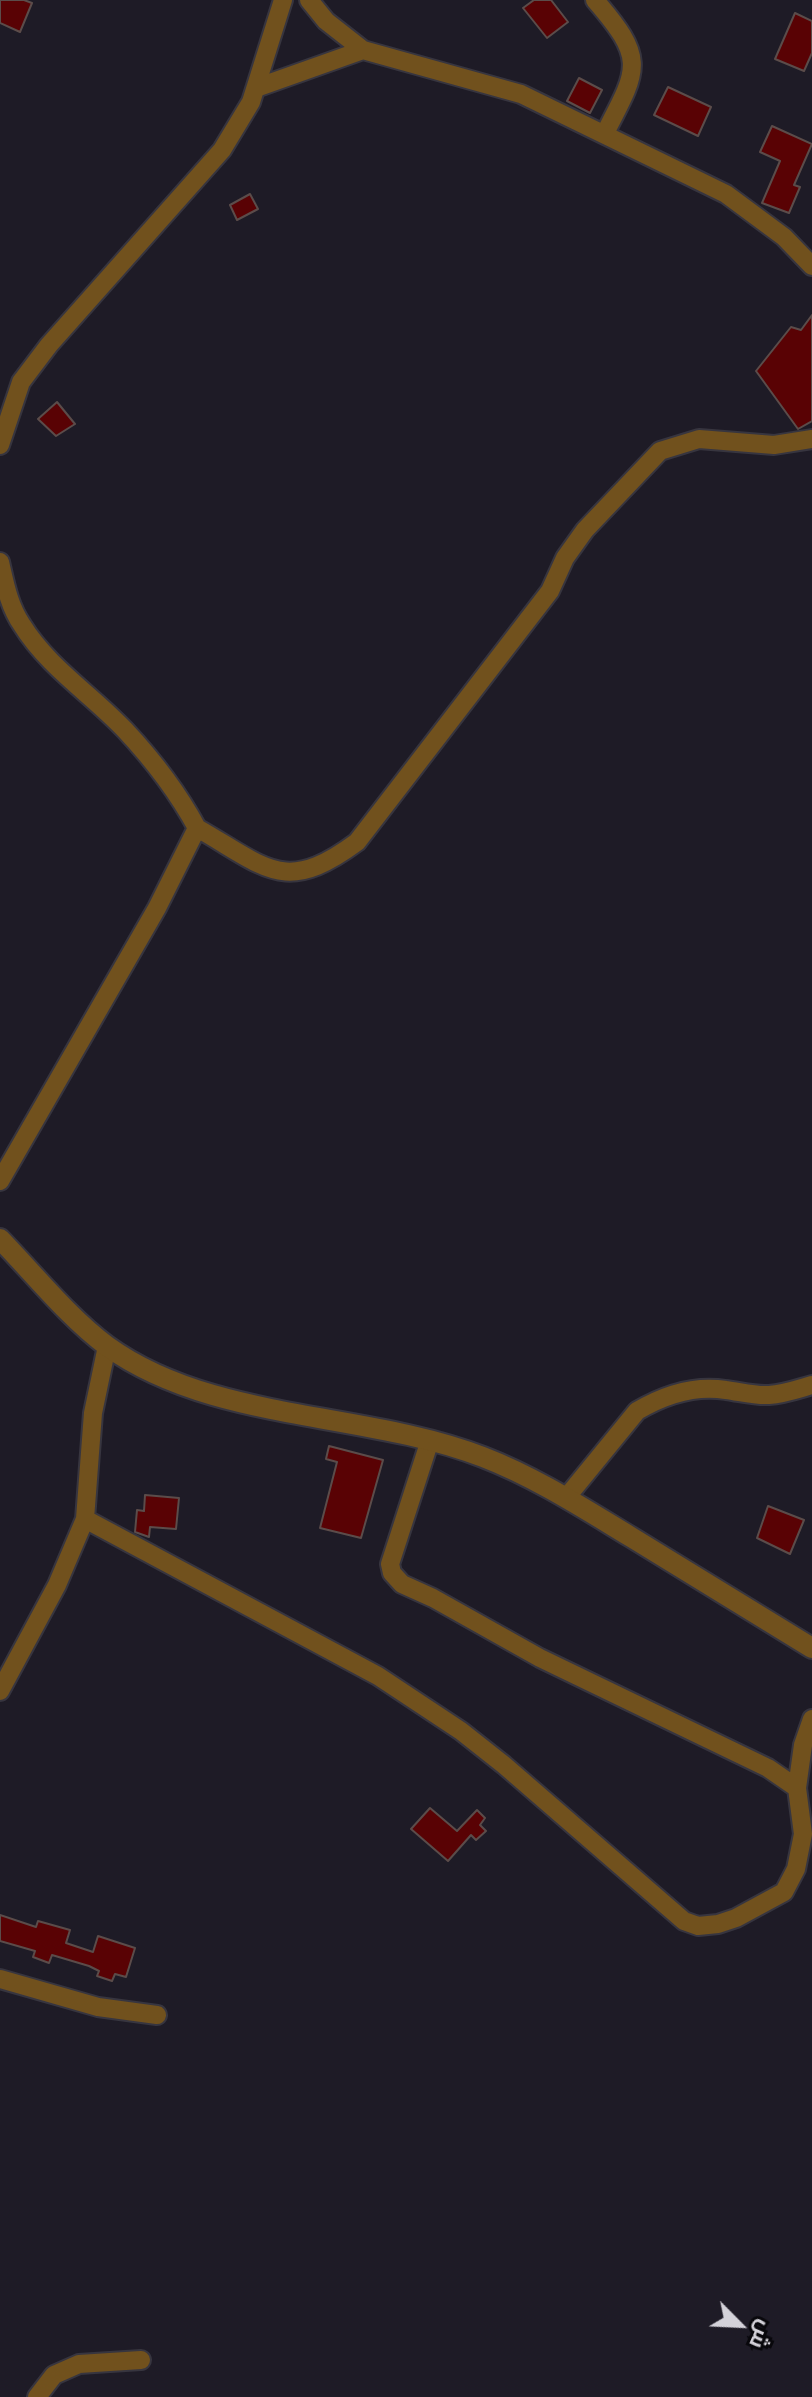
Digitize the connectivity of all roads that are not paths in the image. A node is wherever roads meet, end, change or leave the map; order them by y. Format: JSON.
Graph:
{"nodes":[{"id":1,"x":283,"y":0,"type":"edge"},
{"id":2,"x":309,"y":0,"type":"edge"},
{"id":3,"x":595,"y":0,"type":"edge"},
{"id":4,"x":363,"y":50,"type":"junction"},
{"id":5,"x":256,"y":88,"type":"junction"},
{"id":6,"x":605,"y":133,"type":"junction"},
{"id":7,"x":812,"y":266,"type":"edge"},
{"id":8,"x":812,"y":439,"type":"edge"},
{"id":9,"x":0,"y":445,"type":"edge"},
{"id":10,"x":0,"y":562,"type":"edge"},
{"id":11,"x":197,"y":828,"type":"junction"},
{"id":12,"x":0,"y":1181,"type":"edge"},
{"id":13,"x":0,"y":1239,"type":"edge"},
{"id":14,"x":107,"y":1346,"type":"junction"},
{"id":15,"x":812,"y":1385,"type":"edge"},
{"id":16,"x":430,"y":1440,"type":"junction"},
{"id":17,"x":566,"y":1498,"type":"junction"},
{"id":18,"x":85,"y":1519,"type":"junction"},
{"id":19,"x":812,"y":1648,"type":"edge"},
{"id":20,"x":0,"y":1691,"type":"edge"},
{"id":21,"x":812,"y":1719,"type":"edge"},
{"id":22,"x":797,"y":1788,"type":"junction"},
{"id":23,"x":0,"y":1979,"type":"edge"},
{"id":24,"x":157,"y":2015,"type":"dead end"},
{"id":25,"x":141,"y":2360,"type":"dead end"},
{"id":26,"x":37,"y":2397,"type":"edge"}],
"edges":[{"from":1,"to":5,"type":"street"},
{"from":2,"to":4,"type":"street"},
{"from":3,"to":6,"type":"street"},
{"from":4,"to":5,"type":"street"},
{"from":4,"to":6,"type":"street"},
{"from":5,"to":9,"type":"street"},
{"from":6,"to":7,"type":"street"},
{"from":8,"to":11,"type":"street"},
{"from":10,"to":11,"type":"street"},
{"from":11,"to":12,"type":"street"},
{"from":13,"to":14,"type":"street"},
{"from":14,"to":16,"type":"street"},
{"from":14,"to":18,"type":"street"},
{"from":15,"to":17,"type":"street"},
{"from":16,"to":17,"type":"street"},
{"from":16,"to":22,"type":"street"},
{"from":17,"to":19,"type":"street"},
{"from":18,"to":20,"type":"street"},
{"from":18,"to":22,"type":"street"},
{"from":21,"to":22,"type":"street"},
{"from":23,"to":24,"type":"street"},
{"from":25,"to":26,"type":"street"}]}
